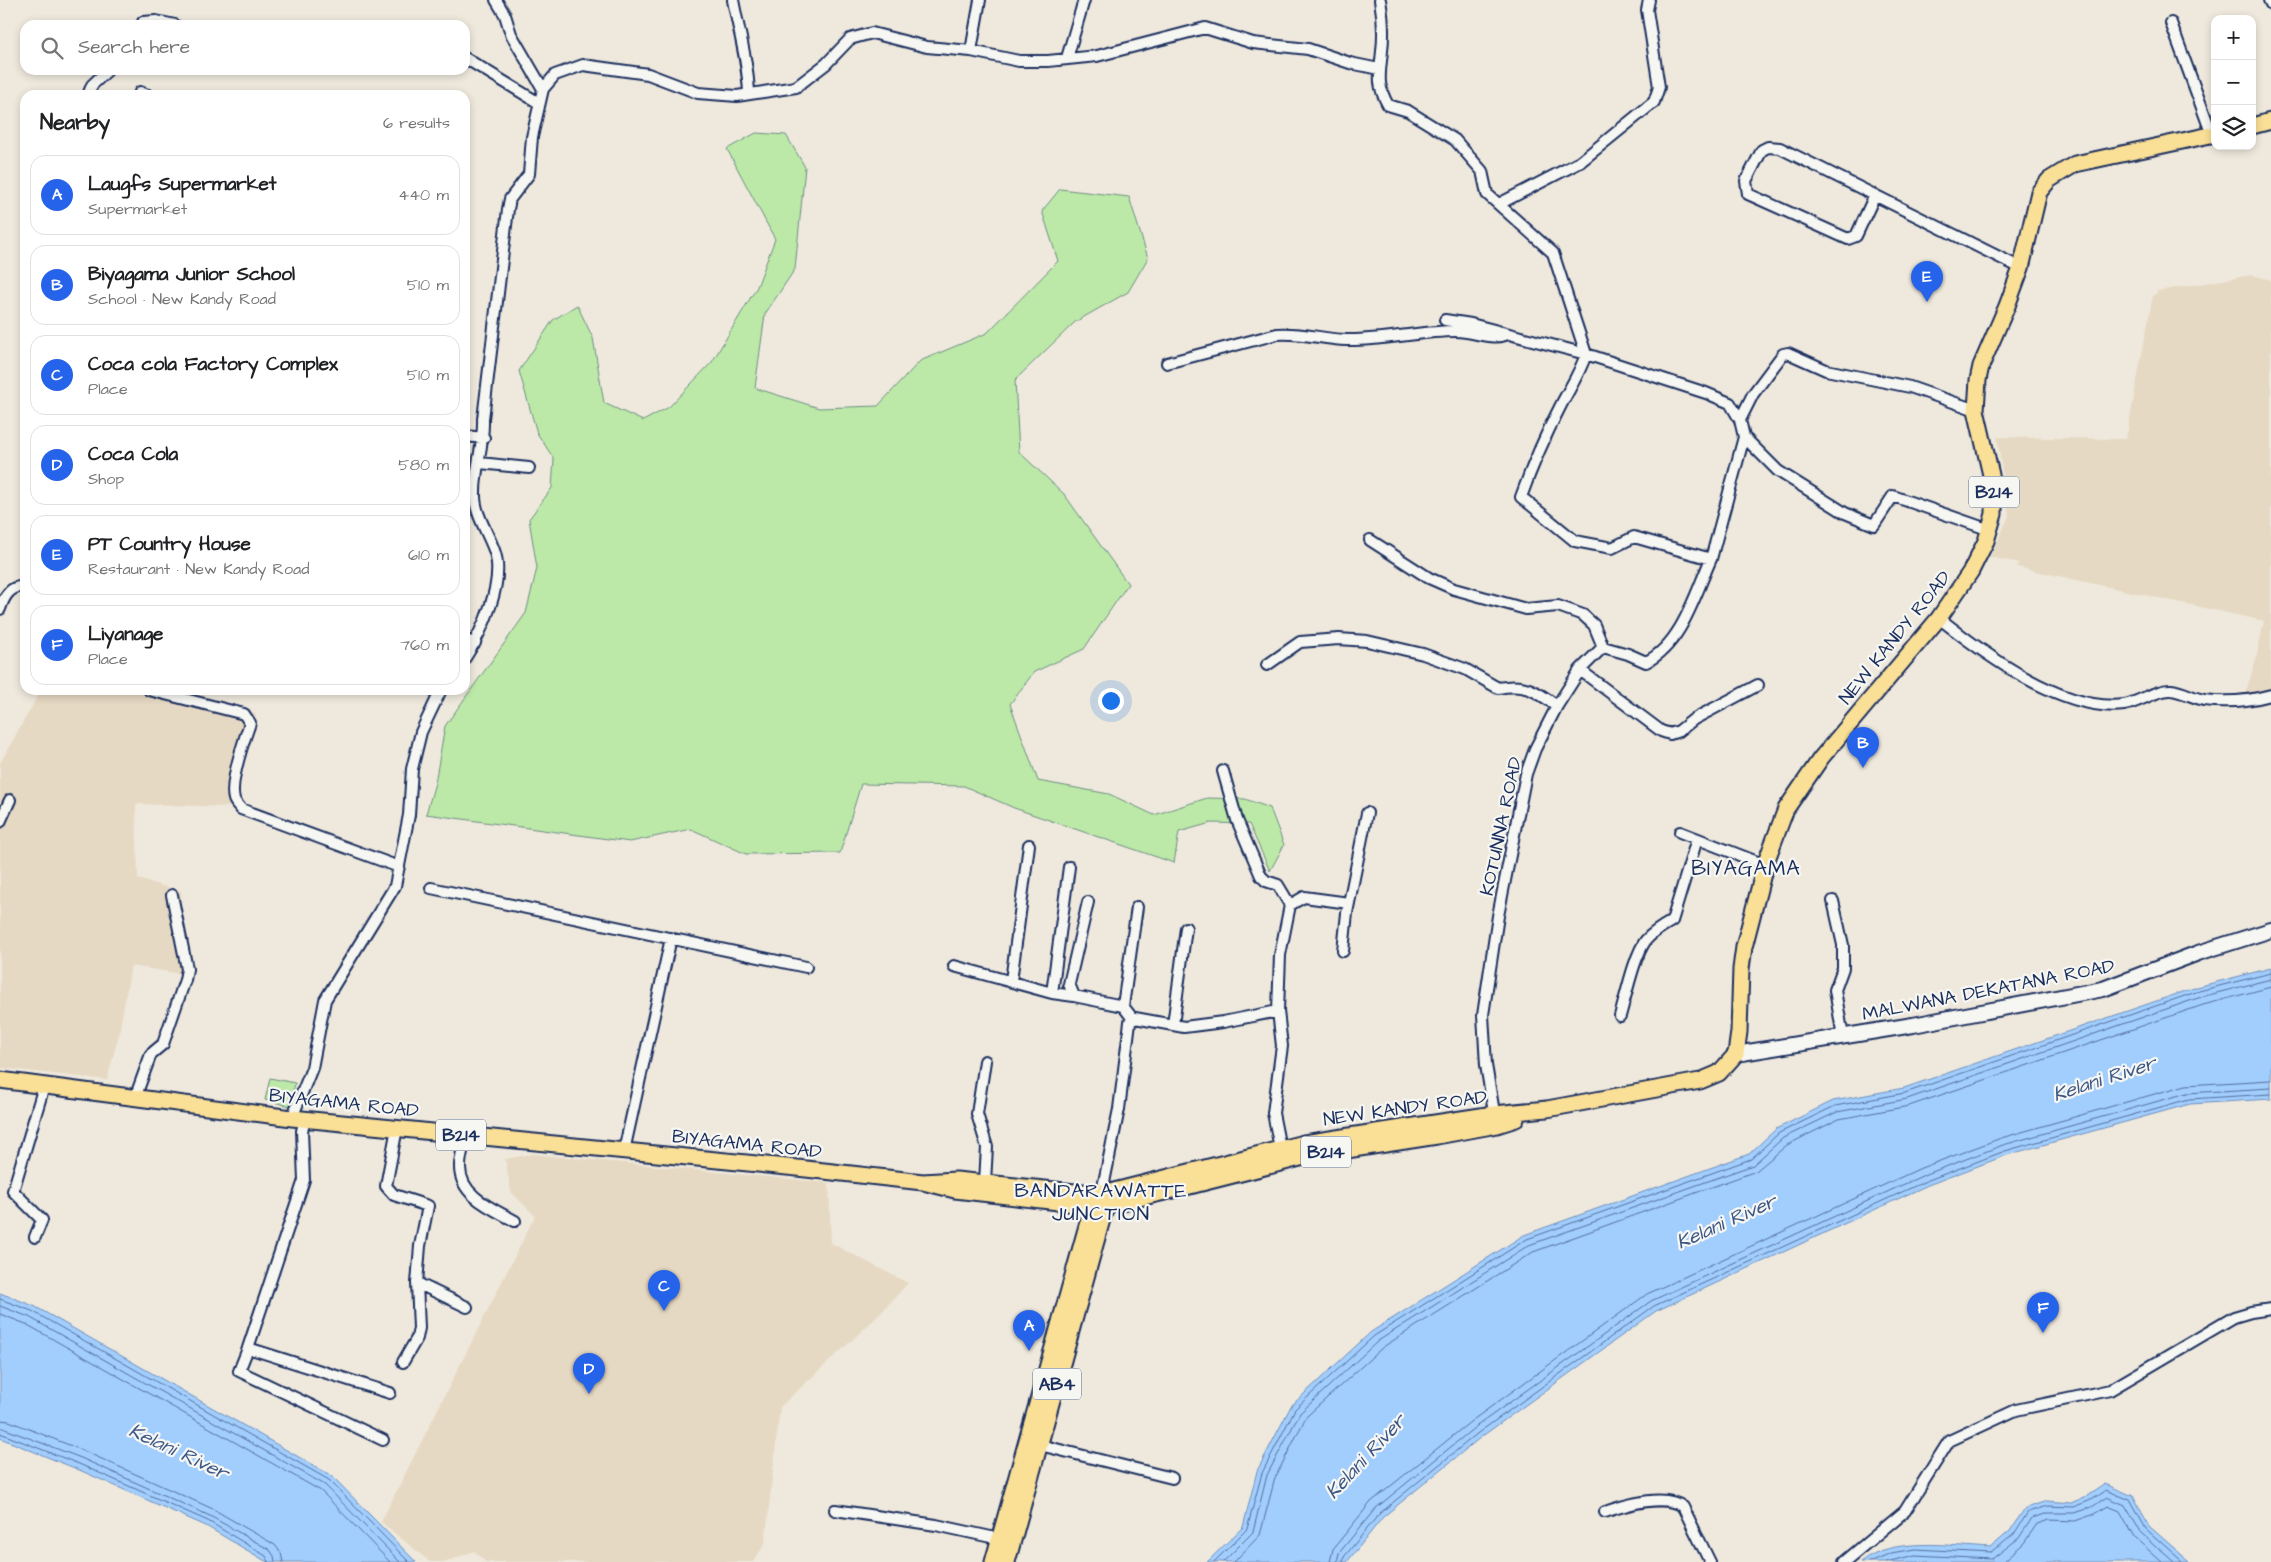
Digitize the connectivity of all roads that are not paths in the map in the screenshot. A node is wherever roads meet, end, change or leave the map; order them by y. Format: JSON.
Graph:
{"nodes":[{"id":1,"x":496,"y":0,"type":"edge"},
{"id":2,"x":733,"y":0,"type":"edge"},
{"id":3,"x":980,"y":0,"type":"edge"},
{"id":4,"x":1084,"y":0,"type":"edge"},
{"id":5,"x":1380,"y":0,"type":"edge"},
{"id":6,"x":1649,"y":0,"type":"edge"},
{"id":7,"x":2269,"y":0,"type":"edge"},
{"id":8,"x":2271,"y":4,"type":"edge"},
{"id":9,"x":2171,"y":23,"type":"dead end"},
{"id":10,"x":971,"y":51,"type":"junction"},
{"id":11,"x":1067,"y":58,"type":"junction"},
{"id":12,"x":470,"y":61,"type":"edge"},
{"id":13,"x":1380,"y":69,"type":"junction"},
{"id":14,"x":103,"y":75,"type":"edge"},
{"id":15,"x":543,"y":89,"type":"junction"},
{"id":16,"x":90,"y":90,"type":"edge"},
{"id":17,"x":749,"y":94,"type":"junction"},
{"id":18,"x":539,"y":103,"type":"junction"},
{"id":19,"x":2271,"y":122,"type":"edge"},
{"id":20,"x":2256,"y":125,"type":"edge"},
{"id":21,"x":2211,"y":129,"type":"edge"},
{"id":22,"x":2211,"y":134,"type":"edge"},
{"id":23,"x":1875,"y":195,"type":"junction"},
{"id":24,"x":1499,"y":204,"type":"junction"},
{"id":25,"x":2021,"y":268,"type":"junction"},
{"id":26,"x":1445,"y":320,"type":"dead end"},
{"id":27,"x":1509,"y":334,"type":"junction"},
{"id":28,"x":1586,"y":354,"type":"junction"},
{"id":29,"x":1167,"y":363,"type":"dead end"},
{"id":30,"x":1976,"y":410,"type":"junction"},
{"id":31,"x":1740,"y":420,"type":"junction"},
{"id":32,"x":470,"y":437,"type":"edge"},
{"id":33,"x":484,"y":438,"type":"junction"},
{"id":34,"x":1744,"y":438,"type":"junction"},
{"id":35,"x":480,"y":462,"type":"junction"},
{"id":36,"x":529,"y":468,"type":"dead end"},
{"id":37,"x":1990,"y":530,"type":"junction"},
{"id":38,"x":1370,"y":540,"type":"dead end"},
{"id":39,"x":1710,"y":559,"type":"junction"},
{"id":40,"x":20,"y":586,"type":"edge"},
{"id":41,"x":0,"y":609,"type":"edge"},
{"id":42,"x":1939,"y":618,"type":"junction"},
{"id":43,"x":470,"y":641,"type":"edge"},
{"id":44,"x":1603,"y":647,"type":"junction"},
{"id":45,"x":1267,"y":665,"type":"dead end"},
{"id":46,"x":1580,"y":670,"type":"junction"},
{"id":47,"x":1758,"y":685,"type":"dead end"},
{"id":48,"x":169,"y":695,"type":"edge"},
{"id":49,"x":439,"y":695,"type":"edge"},
{"id":50,"x":2271,"y":696,"type":"edge"},
{"id":51,"x":1557,"y":706,"type":"junction"},
{"id":52,"x":1223,"y":771,"type":"dead end"},
{"id":53,"x":10,"y":800,"type":"dead end"},
{"id":54,"x":1367,"y":813,"type":"dead end"},
{"id":55,"x":0,"y":822,"type":"edge"},
{"id":56,"x":1680,"y":832,"type":"dead end"},
{"id":57,"x":1697,"y":839,"type":"junction"},
{"id":58,"x":1029,"y":845,"type":"dead end"},
{"id":59,"x":1765,"y":865,"type":"junction"},
{"id":60,"x":399,"y":867,"type":"junction"},
{"id":61,"x":1069,"y":867,"type":"dead end"},
{"id":62,"x":431,"y":888,"type":"dead end"},
{"id":63,"x":172,"y":895,"type":"dead end"},
{"id":64,"x":1833,"y":900,"type":"dead end"},
{"id":65,"x":1088,"y":902,"type":"dead end"},
{"id":66,"x":1349,"y":903,"type":"junction"},
{"id":67,"x":1290,"y":905,"type":"junction"},
{"id":68,"x":1137,"y":907,"type":"dead end"},
{"id":69,"x":1186,"y":928,"type":"dead end"},
{"id":70,"x":2271,"y":930,"type":"edge"},
{"id":71,"x":671,"y":938,"type":"junction"},
{"id":72,"x":1343,"y":951,"type":"dead end"},
{"id":73,"x":806,"y":966,"type":"dead end"},
{"id":74,"x":954,"y":966,"type":"dead end"},
{"id":75,"x":1011,"y":981,"type":"junction"},
{"id":76,"x":1052,"y":992,"type":"junction"},
{"id":77,"x":1074,"y":996,"type":"junction"},
{"id":78,"x":1123,"y":1006,"type":"junction"},
{"id":79,"x":1278,"y":1011,"type":"junction"},
{"id":80,"x":1620,"y":1016,"type":"dead end"},
{"id":81,"x":1133,"y":1019,"type":"junction"},
{"id":82,"x":1173,"y":1025,"type":"junction"},
{"id":83,"x":1843,"y":1037,"type":"junction"},
{"id":84,"x":1736,"y":1054,"type":"junction"},
{"id":85,"x":985,"y":1061,"type":"dead end"},
{"id":86,"x":0,"y":1080,"type":"edge"},
{"id":87,"x":44,"y":1086,"type":"junction"},
{"id":88,"x":135,"y":1098,"type":"junction"},
{"id":89,"x":299,"y":1119,"type":"junction"},
{"id":90,"x":1496,"y":1119,"type":"junction"},
{"id":91,"x":397,"y":1128,"type":"junction"},
{"id":92,"x":466,"y":1135,"type":"junction"},
{"id":93,"x":624,"y":1151,"type":"junction"},
{"id":94,"x":1282,"y":1155,"type":"junction"},
{"id":95,"x":923,"y":1182,"type":"junction"},
{"id":96,"x":985,"y":1182,"type":"junction"},
{"id":97,"x":1101,"y":1198,"type":"junction"},
{"id":98,"x":515,"y":1221,"type":"dead end"},
{"id":99,"x":35,"y":1237,"type":"dead end"},
{"id":100,"x":417,"y":1283,"type":"junction"},
{"id":101,"x":467,"y":1307,"type":"dead end"},
{"id":102,"x":2271,"y":1309,"type":"edge"},
{"id":103,"x":249,"y":1346,"type":"junction"},
{"id":104,"x":403,"y":1362,"type":"dead end"},
{"id":105,"x":390,"y":1393,"type":"dead end"},
{"id":106,"x":383,"y":1440,"type":"dead end"},
{"id":107,"x":1034,"y":1444,"type":"junction"},
{"id":108,"x":1172,"y":1478,"type":"dead end"},
{"id":109,"x":834,"y":1510,"type":"dead end"},
{"id":110,"x":1605,"y":1512,"type":"dead end"},
{"id":111,"x":1000,"y":1539,"type":"junction"},
{"id":112,"x":993,"y":1562,"type":"edge"},
{"id":113,"x":1007,"y":1562,"type":"edge"},
{"id":114,"x":1710,"y":1562,"type":"edge"},
{"id":115,"x":1844,"y":1562,"type":"edge"}],
"edges":[{"from":1,"to":15,"type":"street"},
{"from":2,"to":17,"type":"street"},
{"from":3,"to":10,"type":"street"},
{"from":4,"to":11,"type":"street"},
{"from":5,"to":13,"type":"street"},
{"from":6,"to":24,"type":"street"},
{"from":7,"to":8,"type":"street"},
{"from":9,"to":21,"type":"street"},
{"from":10,"to":11,"type":"street"},
{"from":10,"to":17,"type":"street"},
{"from":11,"to":13,"type":"street"},
{"from":12,"to":18,"type":"street"},
{"from":13,"to":24,"type":"street"},
{"from":14,"to":16,"type":"street"},
{"from":15,"to":17,"type":"street"},
{"from":15,"to":18,"type":"street"},
{"from":18,"to":33,"type":"street"},
{"from":19,"to":20,"type":"main road"},
{"from":22,"to":25,"type":"main road","name":"NEW KANDY ROAD","number":"B214"},
{"from":23,"to":23,"type":"street"},
{"from":23,"to":25,"type":"street"},
{"from":24,"to":28,"type":"street"},
{"from":25,"to":30,"type":"main road","name":"NEW KANDY ROAD","number":"B214"},
{"from":26,"to":27,"type":"street"},
{"from":27,"to":28,"type":"street"},
{"from":27,"to":29,"type":"street"},
{"from":28,"to":31,"type":"street"},
{"from":28,"to":39,"type":"street"},
{"from":30,"to":31,"type":"street"},
{"from":30,"to":37,"type":"main road","name":"NEW KANDY ROAD","number":"B214"},
{"from":31,"to":34,"type":"street"},
{"from":32,"to":33,"type":"street"},
{"from":33,"to":35,"type":"street"},
{"from":34,"to":37,"type":"street"},
{"from":34,"to":39,"type":"street"},
{"from":35,"to":36,"type":"street"},
{"from":35,"to":43,"type":"street"},
{"from":37,"to":42,"type":"main road","name":"NEW KANDY ROAD","number":"B214"},
{"from":38,"to":44,"type":"street"},
{"from":39,"to":44,"type":"street"},
{"from":40,"to":41,"type":"street"},
{"from":42,"to":50,"type":"street"},
{"from":42,"to":59,"type":"main road","name":"NEW KANDY ROAD","number":"B214"},
{"from":44,"to":46,"type":"street","name":"KOTUNNA ROAD"},
{"from":45,"to":51,"type":"street"},
{"from":46,"to":47,"type":"street"},
{"from":46,"to":51,"type":"street","name":"KOTUNNA ROAD"},
{"from":48,"to":60,"type":"street"},
{"from":49,"to":60,"type":"street"},
{"from":51,"to":90,"type":"street","name":"KOTUNNA ROAD"},
{"from":52,"to":67,"type":"street"},
{"from":53,"to":55,"type":"street"},
{"from":54,"to":66,"type":"street"},
{"from":56,"to":57,"type":"street"},
{"from":57,"to":59,"type":"street"},
{"from":57,"to":80,"type":"street"},
{"from":58,"to":75,"type":"street"},
{"from":59,"to":84,"type":"main road","name":"NEW KANDY ROAD","number":"B214"},
{"from":60,"to":89,"type":"street"},
{"from":61,"to":76,"type":"street"},
{"from":62,"to":71,"type":"street"},
{"from":63,"to":88,"type":"street"},
{"from":64,"to":83,"type":"street"},
{"from":65,"to":77,"type":"street"},
{"from":66,"to":67,"type":"street"},
{"from":66,"to":72,"type":"street"},
{"from":67,"to":79,"type":"street"},
{"from":68,"to":78,"type":"street"},
{"from":69,"to":82,"type":"street"},
{"from":70,"to":83,"type":"main road","name":"MALWANA DEKATANA ROAD"},
{"from":71,"to":73,"type":"street"},
{"from":71,"to":93,"type":"street"},
{"from":74,"to":75,"type":"street"},
{"from":75,"to":76,"type":"street"},
{"from":76,"to":77,"type":"street"},
{"from":77,"to":78,"type":"street"},
{"from":78,"to":81,"type":"street"},
{"from":79,"to":82,"type":"street"},
{"from":79,"to":94,"type":"street"},
{"from":81,"to":82,"type":"street"},
{"from":81,"to":97,"type":"street"},
{"from":83,"to":84,"type":"main road","name":"MALWANA DEKATANA ROAD"},
{"from":84,"to":90,"type":"main road","name":"NEW KANDY ROAD","number":"B214"},
{"from":85,"to":96,"type":"street"},
{"from":86,"to":87,"type":"main road","name":"BIYAGAMA ROAD","number":"B214"},
{"from":87,"to":88,"type":"main road","name":"BIYAGAMA ROAD","number":"B214"},
{"from":87,"to":99,"type":"street"},
{"from":88,"to":89,"type":"main road","name":"BIYAGAMA ROAD","number":"B214"},
{"from":89,"to":91,"type":"main road","name":"BIYAGAMA ROAD","number":"B214"},
{"from":89,"to":103,"type":"street"},
{"from":90,"to":94,"type":"main road","name":"NEW KANDY ROAD","number":"B214"},
{"from":91,"to":92,"type":"main road","name":"BIYAGAMA ROAD","number":"B214"},
{"from":91,"to":100,"type":"street"},
{"from":92,"to":93,"type":"main road","name":"BIYAGAMA ROAD","number":"B214"},
{"from":92,"to":98,"type":"street"},
{"from":93,"to":95,"type":"main road","name":"BIYAGAMA ROAD","number":"B214"},
{"from":94,"to":97,"type":"main road","name":"NEW KANDY ROAD","number":"B214"},
{"from":95,"to":96,"type":"main road","name":"BIYAGAMA ROAD","number":"B214"},
{"from":95,"to":97,"type":"main road","name":"BIYAGAMA ROAD","number":"B214"},
{"from":96,"to":97,"type":"main road","name":"BIYAGAMA ROAD","number":"B214"},
{"from":97,"to":107,"type":"main road","number":"AB4"},
{"from":100,"to":101,"type":"street"},
{"from":100,"to":104,"type":"street"},
{"from":102,"to":115,"type":"street"},
{"from":103,"to":105,"type":"street"},
{"from":103,"to":106,"type":"street"},
{"from":107,"to":108,"type":"street"},
{"from":107,"to":111,"type":"main road","number":"AB4"},
{"from":107,"to":113,"type":"main road","number":"AB4"},
{"from":109,"to":111,"type":"street"},
{"from":110,"to":114,"type":"street"},
{"from":111,"to":112,"type":"main road","number":"AB4"}]}
